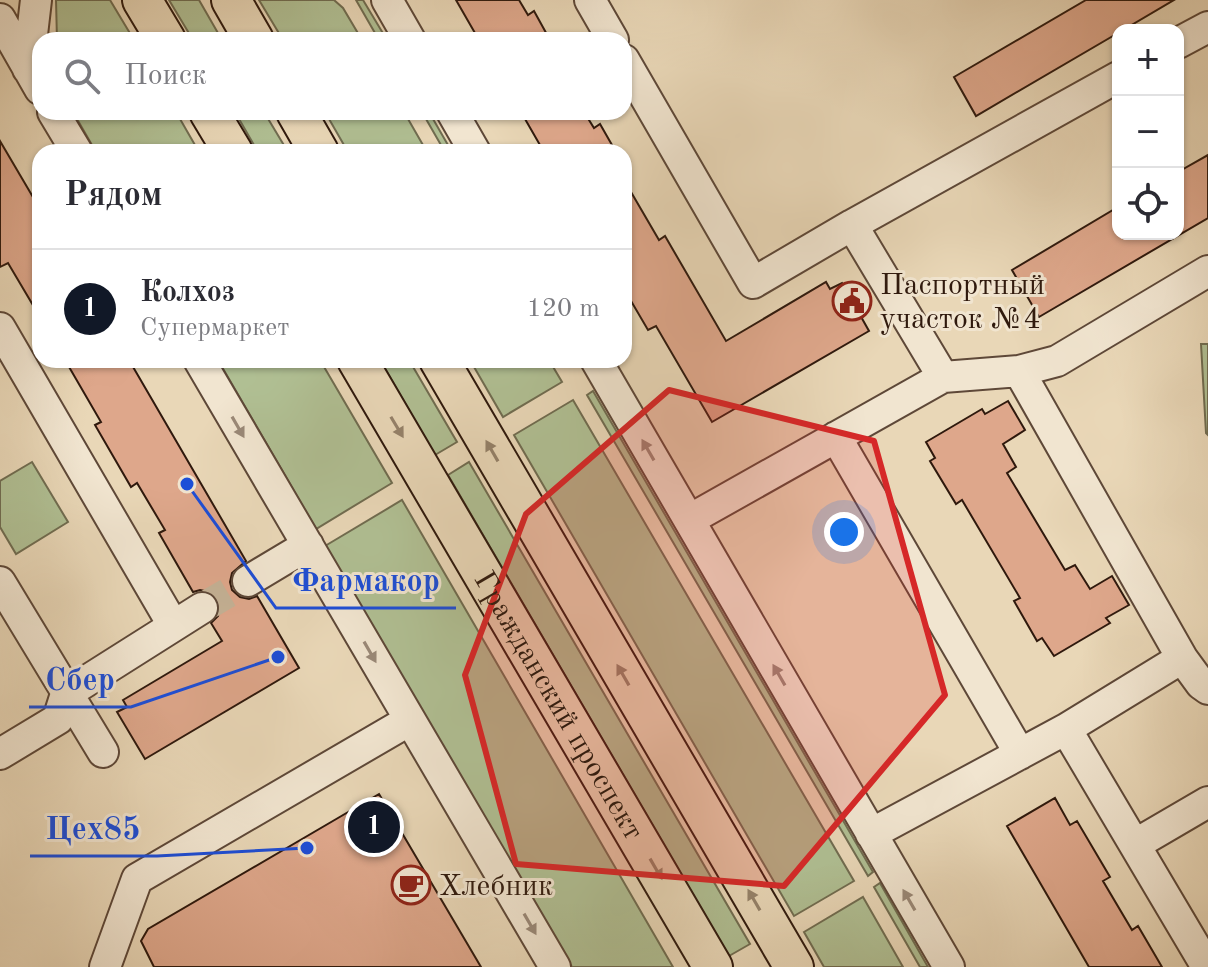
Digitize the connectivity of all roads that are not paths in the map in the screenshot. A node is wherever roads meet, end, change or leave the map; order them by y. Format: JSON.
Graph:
{"nodes":[{"id":1,"x":36,"y":0,"type":"edge"},
{"id":2,"x":142,"y":0,"type":"edge"},
{"id":3,"x":231,"y":0,"type":"edge"},
{"id":4,"x":387,"y":0,"type":"edge"},
{"id":5,"x":590,"y":0,"type":"edge"},
{"id":6,"x":0,"y":19,"type":"edge"},
{"id":7,"x":1208,"y":27,"type":"edge"},
{"id":8,"x":35,"y":32,"type":"edge"},
{"id":9,"x":161,"y":32,"type":"edge"},
{"id":10,"x":249,"y":32,"type":"edge"},
{"id":11,"x":405,"y":32,"type":"edge"},
{"id":12,"x":608,"y":32,"type":"edge"},
{"id":13,"x":1184,"y":40,"type":"edge"},
{"id":14,"x":632,"y":74,"type":"edge"},
{"id":15,"x":32,"y":75,"type":"edge"},
{"id":16,"x":1112,"y":80,"type":"edge"},
{"id":17,"x":58,"y":120,"type":"edge"},
{"id":18,"x":214,"y":120,"type":"edge"},
{"id":19,"x":301,"y":120,"type":"edge"},
{"id":20,"x":457,"y":120,"type":"edge"},
{"id":21,"x":72,"y":144,"type":"edge"},
{"id":22,"x":228,"y":144,"type":"edge"},
{"id":23,"x":314,"y":144,"type":"edge"},
{"id":24,"x":470,"y":144,"type":"edge"},
{"id":25,"x":852,"y":225,"type":"junction"},
{"id":26,"x":1208,"y":271,"type":"edge"},
{"id":27,"x":0,"y":328,"type":"edge"},
{"id":28,"x":204,"y":368,"type":"edge"},
{"id":29,"x":362,"y":368,"type":"edge"},
{"id":30,"x":444,"y":368,"type":"edge"},
{"id":31,"x":601,"y":368,"type":"edge"},
{"id":32,"x":1019,"y":371,"type":"junction"},
{"id":33,"x":943,"y":377,"type":"junction"},
{"id":34,"x":836,"y":437,"type":"junction"},
{"id":35,"x":689,"y":520,"type":"junction"},
{"id":36,"x":308,"y":545,"type":"junction"},
{"id":37,"x":248,"y":581,"type":"tunnel mouth"},
{"id":38,"x":0,"y":582,"type":"edge"},
{"id":39,"x":202,"y":608,"type":"tunnel mouth"},
{"id":40,"x":173,"y":625,"type":"junction"},
{"id":41,"x":1182,"y":658,"type":"junction"},
{"id":42,"x":1208,"y":689,"type":"edge"},
{"id":43,"x":66,"y":694,"type":"junction"},
{"id":44,"x":410,"y":720,"type":"junction"},
{"id":45,"x":1066,"y":729,"type":"junction"},
{"id":46,"x":103,"y":752,"type":"dead end"},
{"id":47,"x":0,"y":754,"type":"edge"},
{"id":48,"x":1020,"y":754,"type":"junction"},
{"id":49,"x":1208,"y":802,"type":"edge"},
{"id":50,"x":871,"y":834,"type":"junction"},
{"id":51,"x":1136,"y":844,"type":"junction"},
{"id":52,"x":105,"y":967,"type":"edge"},
{"id":53,"x":555,"y":967,"type":"edge"},
{"id":54,"x":713,"y":967,"type":"edge"},
{"id":55,"x":794,"y":967,"type":"edge"},
{"id":56,"x":949,"y":967,"type":"edge"},
{"id":57,"x":1207,"y":967,"type":"edge"}],
"edges":[{"from":1,"to":8,"type":"street"},
{"from":2,"to":9,"type":"main road"},
{"from":3,"to":10,"type":"main road"},
{"from":4,"to":11,"type":"street"},
{"from":5,"to":12,"type":"street"},
{"from":6,"to":15,"type":"street"},
{"from":7,"to":13,"type":"street"},
{"from":14,"to":25,"type":"street"},
{"from":16,"to":25,"type":"street"},
{"from":17,"to":21,"type":"street"},
{"from":18,"to":22,"type":"main road"},
{"from":19,"to":23,"type":"main road"},
{"from":20,"to":24,"type":"street"},
{"from":25,"to":33,"type":"street"},
{"from":26,"to":32,"type":"street"},
{"from":27,"to":40,"type":"street"},
{"from":28,"to":36,"type":"street","one_way":true},
{"from":29,"to":54,"type":"main road","name":"Гражданский проспект","one_way":true},
{"from":55,"to":30,"type":"main road","one_way":true},
{"from":35,"to":31,"type":"street","one_way":true},
{"from":32,"to":33,"type":"street"},
{"from":32,"to":41,"type":"street"},
{"from":33,"to":34,"type":"street"},
{"from":34,"to":35,"type":"street"},
{"from":34,"to":48,"type":"street"},
{"from":50,"to":35,"type":"street","one_way":true},
{"from":36,"to":37,"type":"street"},
{"from":36,"to":44,"type":"street","one_way":true},
{"from":38,"to":43,"type":"street"},
{"from":39,"to":40,"type":"street"},
{"from":40,"to":43,"type":"street"},
{"from":41,"to":42,"type":"street"},
{"from":41,"to":45,"type":"street"},
{"from":43,"to":46,"type":"street"},
{"from":43,"to":47,"type":"street"},
{"from":44,"to":52,"type":"street"},
{"from":44,"to":53,"type":"street","one_way":true},
{"from":45,"to":48,"type":"street"},
{"from":45,"to":51,"type":"street"},
{"from":48,"to":50,"type":"street"},
{"from":49,"to":51,"type":"street"},
{"from":56,"to":50,"type":"street","one_way":true},
{"from":51,"to":57,"type":"street"}]}
